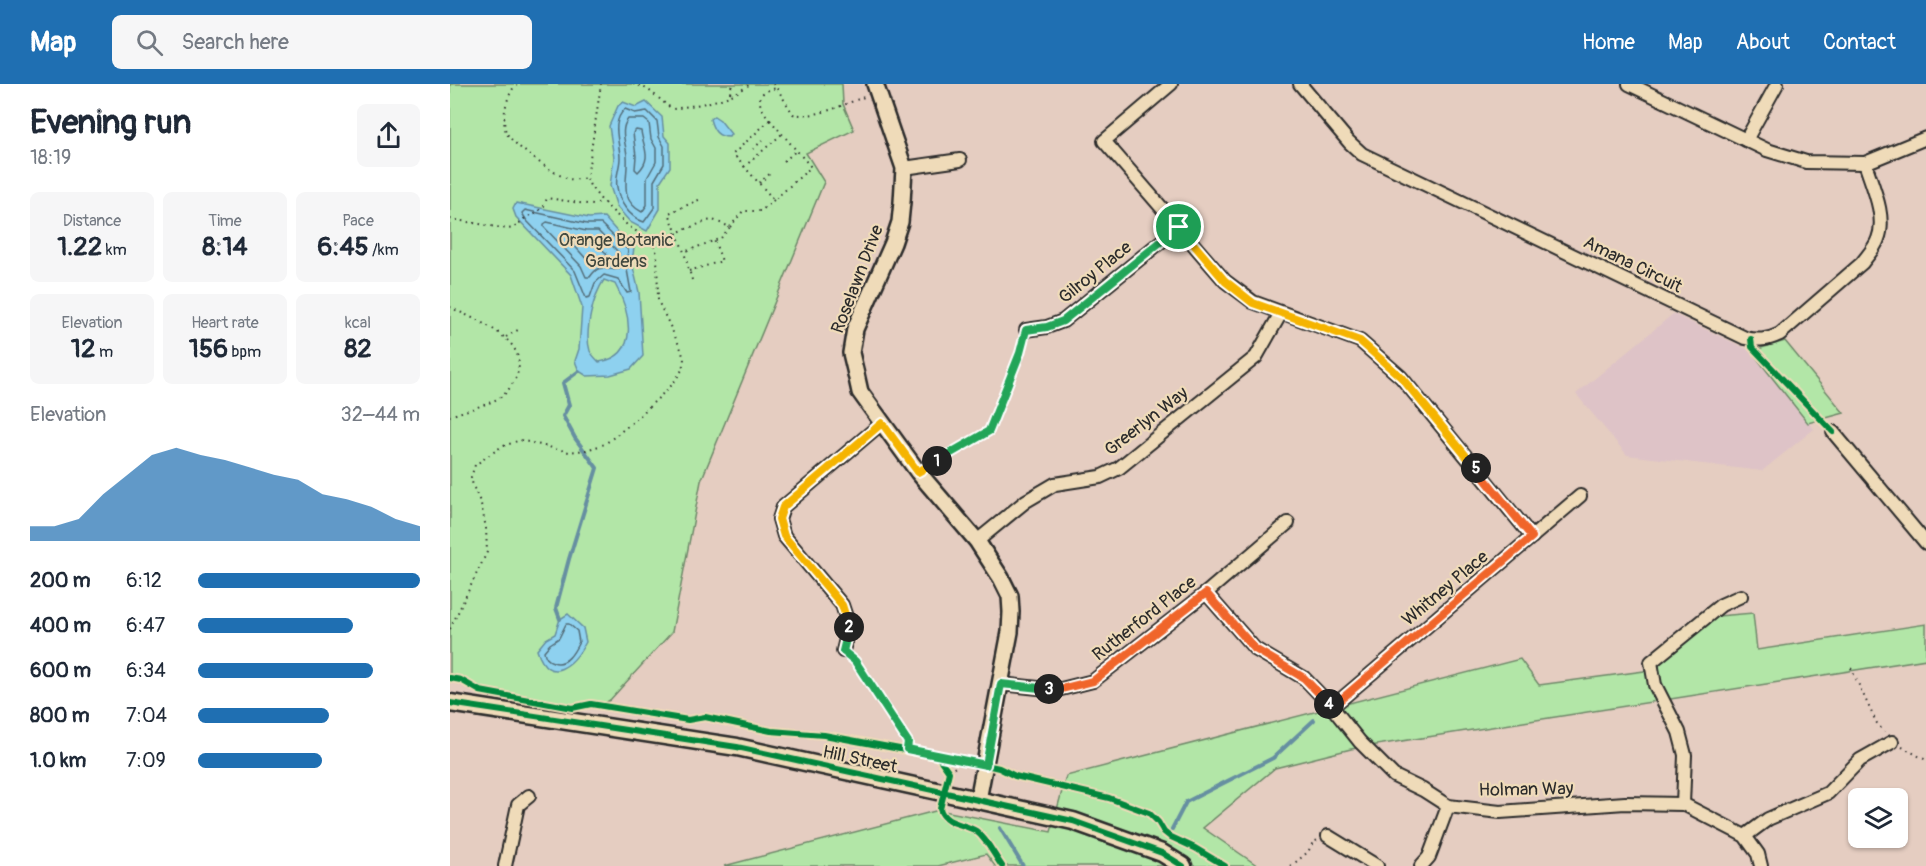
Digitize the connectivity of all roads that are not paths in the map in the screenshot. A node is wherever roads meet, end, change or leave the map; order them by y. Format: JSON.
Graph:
{"nodes":[{"id":1,"x":1171,"y":84,"type":"edge"},
{"id":2,"x":1300,"y":84,"type":"edge"},
{"id":3,"x":1629,"y":84,"type":"edge"},
{"id":4,"x":1776,"y":84,"type":"edge"},
{"id":5,"x":876,"y":88,"type":"edge"},
{"id":6,"x":1926,"y":138,"type":"edge"},
{"id":7,"x":1746,"y":140,"type":"junction"},
{"id":8,"x":960,"y":160,"type":"dead end"},
{"id":9,"x":1866,"y":163,"type":"junction"},
{"id":10,"x":904,"y":168,"type":"junction"},
{"id":11,"x":1179,"y":227,"type":"junction"},
{"id":12,"x":1281,"y":313,"type":"junction"},
{"id":13,"x":1026,"y":330,"type":"road end"},
{"id":14,"x":882,"y":423,"type":"junction"},
{"id":15,"x":1833,"y":432,"type":"dead end"},
{"id":16,"x":1580,"y":496,"type":"dead end"},
{"id":17,"x":1288,"y":523,"type":"dead end"},
{"id":18,"x":1532,"y":537,"type":"junction"},
{"id":19,"x":977,"y":541,"type":"junction"},
{"id":20,"x":1926,"y":543,"type":"edge"},
{"id":21,"x":1206,"y":593,"type":"junction"},
{"id":22,"x":1740,"y":596,"type":"dead end"},
{"id":23,"x":843,"y":651,"type":"road end"},
{"id":24,"x":1001,"y":684,"type":"junction"},
{"id":25,"x":450,"y":703,"type":"edge"},
{"id":26,"x":1332,"y":707,"type":"junction"},
{"id":27,"x":1892,"y":742,"type":"road end"},
{"id":28,"x":529,"y":796,"type":"dead end"},
{"id":29,"x":978,"y":800,"type":"junction"},
{"id":30,"x":1683,"y":804,"type":"junction"},
{"id":31,"x":1448,"y":806,"type":"junction"},
{"id":32,"x":1328,"y":836,"type":"road end"},
{"id":33,"x":1745,"y":836,"type":"junction"},
{"id":34,"x":505,"y":866,"type":"edge"},
{"id":35,"x":1183,"y":866,"type":"edge"},
{"id":36,"x":1377,"y":866,"type":"edge"},
{"id":37,"x":1421,"y":866,"type":"edge"},
{"id":38,"x":1761,"y":866,"type":"edge"}],
"edges":[{"from":1,"to":11,"type":"street"},
{"from":2,"to":9,"type":"street","name":"Amana Circuit"},
{"from":3,"to":7,"type":"street"},
{"from":4,"to":7,"type":"street"},
{"from":5,"to":10,"type":"street","name":"Roselawn Drive"},
{"from":6,"to":9,"type":"street"},
{"from":7,"to":9,"type":"street"},
{"from":8,"to":10,"type":"street"},
{"from":10,"to":14,"type":"street","name":"Roselawn Drive"},
{"from":11,"to":12,"type":"street"},
{"from":11,"to":13,"type":"street","name":"Gilroy Place"},
{"from":12,"to":18,"type":"street"},
{"from":12,"to":19,"type":"street","name":"Greerlyn Way"},
{"from":14,"to":19,"type":"street","name":"Roselawn Drive"},
{"from":14,"to":23,"type":"street"},
{"from":15,"to":20,"type":"street"},
{"from":16,"to":18,"type":"street","name":"Whitney Place"},
{"from":17,"to":21,"type":"street","name":"Rutherford Place"},
{"from":18,"to":26,"type":"street","name":"Whitney Place"},
{"from":19,"to":24,"type":"street","name":"Roselawn Drive"},
{"from":21,"to":24,"type":"street","name":"Rutherford Place"},
{"from":21,"to":26,"type":"street","name":"Holman Way"},
{"from":22,"to":30,"type":"street"},
{"from":24,"to":29,"type":"street","name":"Roselawn Drive"},
{"from":25,"to":29,"type":"main road","name":"Hill Street"},
{"from":26,"to":31,"type":"street","name":"Holman Way"},
{"from":27,"to":33,"type":"street"},
{"from":28,"to":34,"type":"street"},
{"from":29,"to":35,"type":"main road","name":"Hill Street"},
{"from":30,"to":31,"type":"street","name":"Holman Way"},
{"from":30,"to":33,"type":"street","name":"Holman Way"},
{"from":31,"to":37,"type":"street"},
{"from":32,"to":36,"type":"street"},
{"from":33,"to":38,"type":"street"}]}
